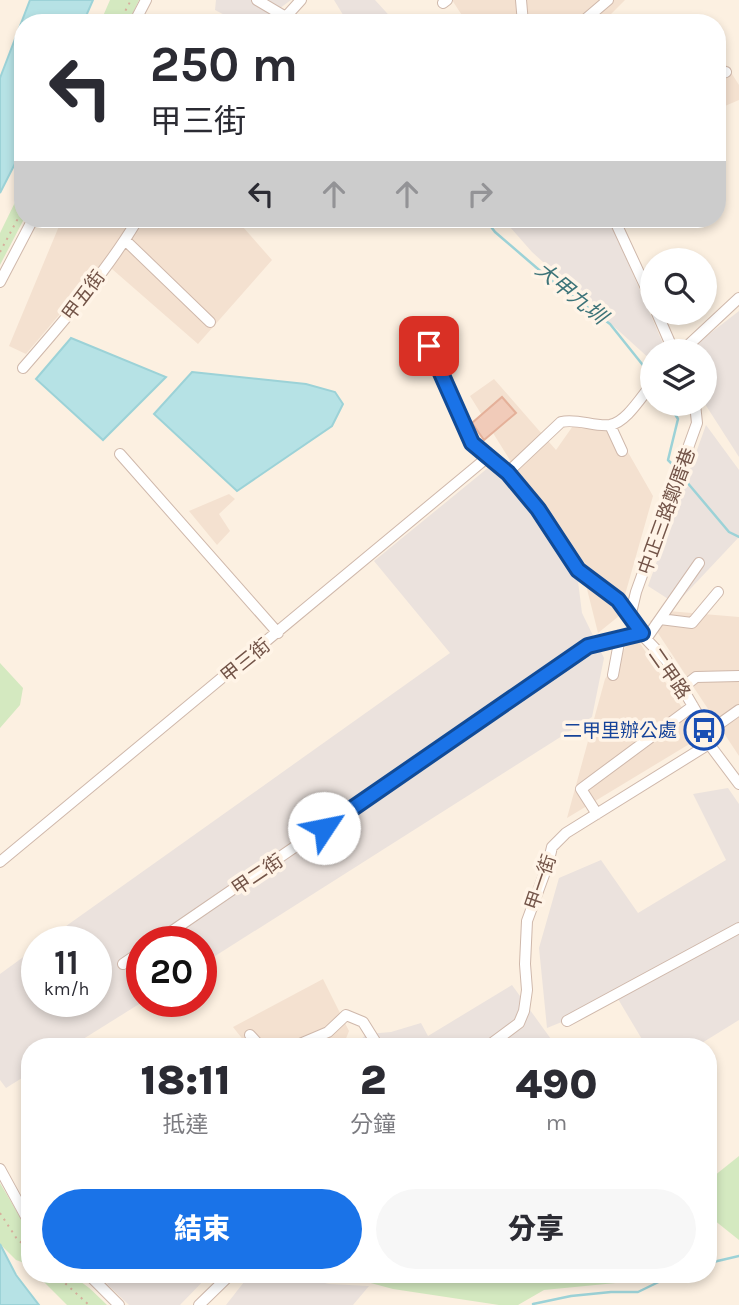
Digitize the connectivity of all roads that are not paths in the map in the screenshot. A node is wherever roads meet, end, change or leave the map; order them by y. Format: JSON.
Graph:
{"nodes":[{"id":1,"x":257,"y":0,"type":"edge"},
{"id":2,"x":301,"y":0,"type":"edge"},
{"id":3,"x":608,"y":0,"type":"edge"},
{"id":4,"x":274,"y":14,"type":"edge"},
{"id":5,"x":288,"y":14,"type":"edge"},
{"id":6,"x":592,"y":14,"type":"edge"},
{"id":7,"x":28,"y":228,"type":"edge"},
{"id":8,"x":132,"y":228,"type":"edge"},
{"id":9,"x":618,"y":228,"type":"edge"},
{"id":10,"x":125,"y":240,"type":"junction"},
{"id":11,"x":640,"y":275,"type":"edge"},
{"id":12,"x":0,"y":282,"type":"edge"},
{"id":13,"x":739,"y":298,"type":"edge"},
{"id":14,"x":210,"y":322,"type":"dead end"},
{"id":15,"x":695,"y":339,"type":"edge"},
{"id":16,"x":429,"y":346,"type":"dead end"},
{"id":17,"x":23,"y":368,"type":"dead end"},
{"id":18,"x":640,"y":398,"type":"edge"},
{"id":19,"x":696,"y":416,"type":"edge"},
{"id":20,"x":610,"y":425,"type":"junction"},
{"id":21,"x":622,"y":451,"type":"dead end"},
{"id":22,"x":120,"y":454,"type":"dead end"},
{"id":23,"x":489,"y":456,"type":"junction"},
{"id":24,"x":508,"y":473,"type":"junction"},
{"id":25,"x":699,"y":563,"type":"dead end"},
{"id":26,"x":718,"y":592,"type":"dead end"},
{"id":27,"x":630,"y":617,"type":"junction"},
{"id":28,"x":660,"y":619,"type":"junction"},
{"id":29,"x":278,"y":633,"type":"junction"},
{"id":30,"x":644,"y":636,"type":"junction"},
{"id":31,"x":621,"y":637,"type":"junction"},
{"id":32,"x":613,"y":675,"type":"dead end"},
{"id":33,"x":739,"y":676,"type":"edge"},
{"id":34,"x":682,"y":688,"type":"junction"},
{"id":35,"x":692,"y":706,"type":"junction"},
{"id":36,"x":739,"y":710,"type":"edge"},
{"id":37,"x":708,"y":738,"type":"junction"},
{"id":38,"x":739,"y":783,"type":"edge"},
{"id":39,"x":597,"y":814,"type":"junction"},
{"id":40,"x":0,"y":862,"type":"edge"},
{"id":41,"x":179,"y":926,"type":"edge"},
{"id":42,"x":739,"y":928,"type":"edge"},
{"id":43,"x":126,"y":962,"type":"edge"},
{"id":44,"x":123,"y":964,"type":"dead end"},
{"id":45,"x":567,"y":1021,"type":"dead end"},
{"id":46,"x":250,"y":1035,"type":"dead end"},
{"id":47,"x":253,"y":1038,"type":"edge"},
{"id":48,"x":314,"y":1038,"type":"edge"},
{"id":49,"x":373,"y":1038,"type":"edge"},
{"id":50,"x":499,"y":1038,"type":"edge"},
{"id":51,"x":0,"y":1169,"type":"edge"},
{"id":52,"x":21,"y":1208,"type":"edge"},
{"id":53,"x":97,"y":1283,"type":"edge"},
{"id":54,"x":221,"y":1283,"type":"edge"},
{"id":55,"x":119,"y":1305,"type":"edge"},
{"id":56,"x":198,"y":1305,"type":"edge"}],
"edges":[{"from":1,"to":4,"type":"street"},
{"from":2,"to":5,"type":"street"},
{"from":3,"to":6,"type":"street"},
{"from":7,"to":12,"type":"street"},
{"from":8,"to":10,"type":"street","name":"甲五街"},
{"from":9,"to":11,"type":"street"},
{"from":10,"to":14,"type":"street"},
{"from":10,"to":17,"type":"street","name":"甲五街"},
{"from":13,"to":15,"type":"street"},
{"from":16,"to":23,"type":"street"},
{"from":18,"to":20,"type":"street"},
{"from":19,"to":27,"type":"street","name":"中正三路鄭厝巷"},
{"from":20,"to":21,"type":"street"},
{"from":20,"to":24,"type":"street"},
{"from":22,"to":29,"type":"street"},
{"from":23,"to":24,"type":"street"},
{"from":23,"to":29,"type":"street","name":"甲三街"},
{"from":24,"to":27,"type":"street"},
{"from":25,"to":28,"type":"street"},
{"from":26,"to":28,"type":"street"},
{"from":27,"to":30,"type":"street"},
{"from":28,"to":30,"type":"street"},
{"from":29,"to":40,"type":"street","name":"甲三街"},
{"from":30,"to":31,"type":"street","name":"甲二街"},
{"from":30,"to":34,"type":"street","name":"二甲路"},
{"from":31,"to":32,"type":"street"},
{"from":31,"to":41,"type":"street","name":"甲二街"},
{"from":33,"to":34,"type":"street"},
{"from":34,"to":35,"type":"street","name":"二甲路"},
{"from":35,"to":37,"type":"street","name":"二甲路"},
{"from":35,"to":39,"type":"street"},
{"from":36,"to":37,"type":"street","name":"甲一街"},
{"from":37,"to":38,"type":"street","name":"二甲路"},
{"from":37,"to":39,"type":"street","name":"甲一街"},
{"from":39,"to":50,"type":"street","name":"甲一街"},
{"from":42,"to":45,"type":"street"},
{"from":43,"to":44,"type":"street"},
{"from":46,"to":47,"type":"street"},
{"from":48,"to":49,"type":"street"},
{"from":51,"to":52,"type":"street"},
{"from":53,"to":55,"type":"street"},
{"from":54,"to":56,"type":"street"}]}
